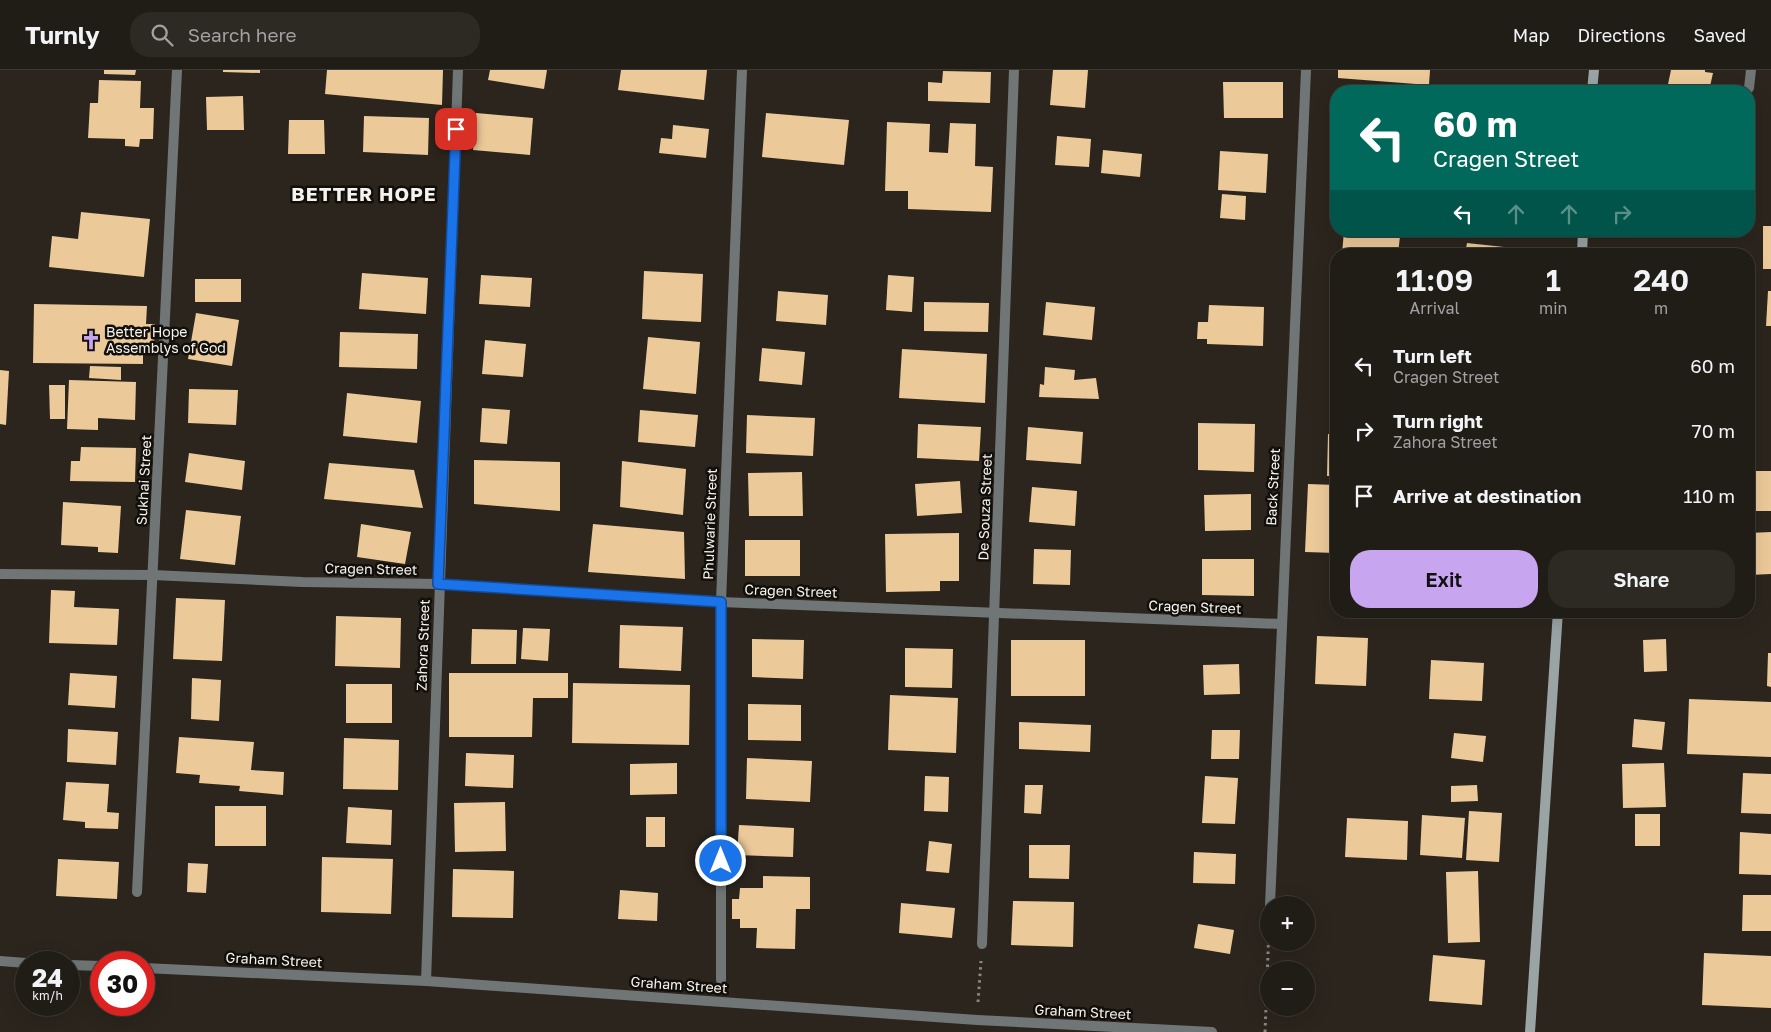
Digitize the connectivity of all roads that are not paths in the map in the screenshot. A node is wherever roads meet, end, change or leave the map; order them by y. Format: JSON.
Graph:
{"nodes":[{"id":1,"x":177,"y":70,"type":"edge"},
{"id":2,"x":458,"y":70,"type":"edge"},
{"id":3,"x":742,"y":70,"type":"edge"},
{"id":4,"x":1014,"y":70,"type":"edge"},
{"id":5,"x":1306,"y":70,"type":"edge"},
{"id":6,"x":1594,"y":70,"type":"edge"},
{"id":7,"x":1751,"y":70,"type":"edge"},
{"id":8,"x":1593,"y":85,"type":"edge"},
{"id":9,"x":1749,"y":85,"type":"edge"},
{"id":10,"x":0,"y":574,"type":"edge"},
{"id":11,"x":153,"y":575,"type":"junction"},
{"id":12,"x":438,"y":584,"type":"junction"},
{"id":13,"x":721,"y":602,"type":"junction"},
{"id":14,"x":994,"y":614,"type":"junction"},
{"id":15,"x":1558,"y":618,"type":"edge"},
{"id":16,"x":1281,"y":624,"type":"junction"},
{"id":17,"x":137,"y":892,"type":"dead end"},
{"id":18,"x":1270,"y":896,"type":"edge"},
{"id":19,"x":982,"y":944,"type":"road end"},
{"id":20,"x":0,"y":962,"type":"edge"},
{"id":21,"x":15,"y":963,"type":"edge"},
{"id":22,"x":155,"y":969,"type":"edge"},
{"id":23,"x":720,"y":980,"type":"dead end"},
{"id":24,"x":426,"y":981,"type":"junction"},
{"id":25,"x":1212,"y":1032,"type":"edge"},
{"id":26,"x":1530,"y":1032,"type":"edge"}],
"edges":[{"from":1,"to":11,"type":"street","name":"Sukhai Street"},
{"from":2,"to":12,"type":"street","name":"Zahora Street"},
{"from":3,"to":13,"type":"street","name":"Phulwarie Street"},
{"from":4,"to":14,"type":"street","name":"De Souza Street"},
{"from":5,"to":16,"type":"street","name":"Back Street"},
{"from":6,"to":8,"type":"main road"},
{"from":7,"to":9,"type":"street"},
{"from":10,"to":11,"type":"street","name":"Cragen Street"},
{"from":11,"to":12,"type":"street","name":"Cragen Street"},
{"from":11,"to":17,"type":"street","name":"Sukhai Street"},
{"from":12,"to":13,"type":"street","name":"Cragen Street"},
{"from":12,"to":24,"type":"street","name":"Zahora Street"},
{"from":13,"to":14,"type":"street","name":"Cragen Street"},
{"from":13,"to":23,"type":"street","name":"Phulwarie Street"},
{"from":14,"to":16,"type":"street","name":"Cragen Street"},
{"from":14,"to":19,"type":"street","name":"De Souza Street"},
{"from":15,"to":26,"type":"main road"},
{"from":16,"to":18,"type":"street","name":"Back Street"},
{"from":20,"to":21,"type":"street"},
{"from":22,"to":24,"type":"street","name":"Graham Street"},
{"from":24,"to":25,"type":"street","name":"Graham Street"}]}
